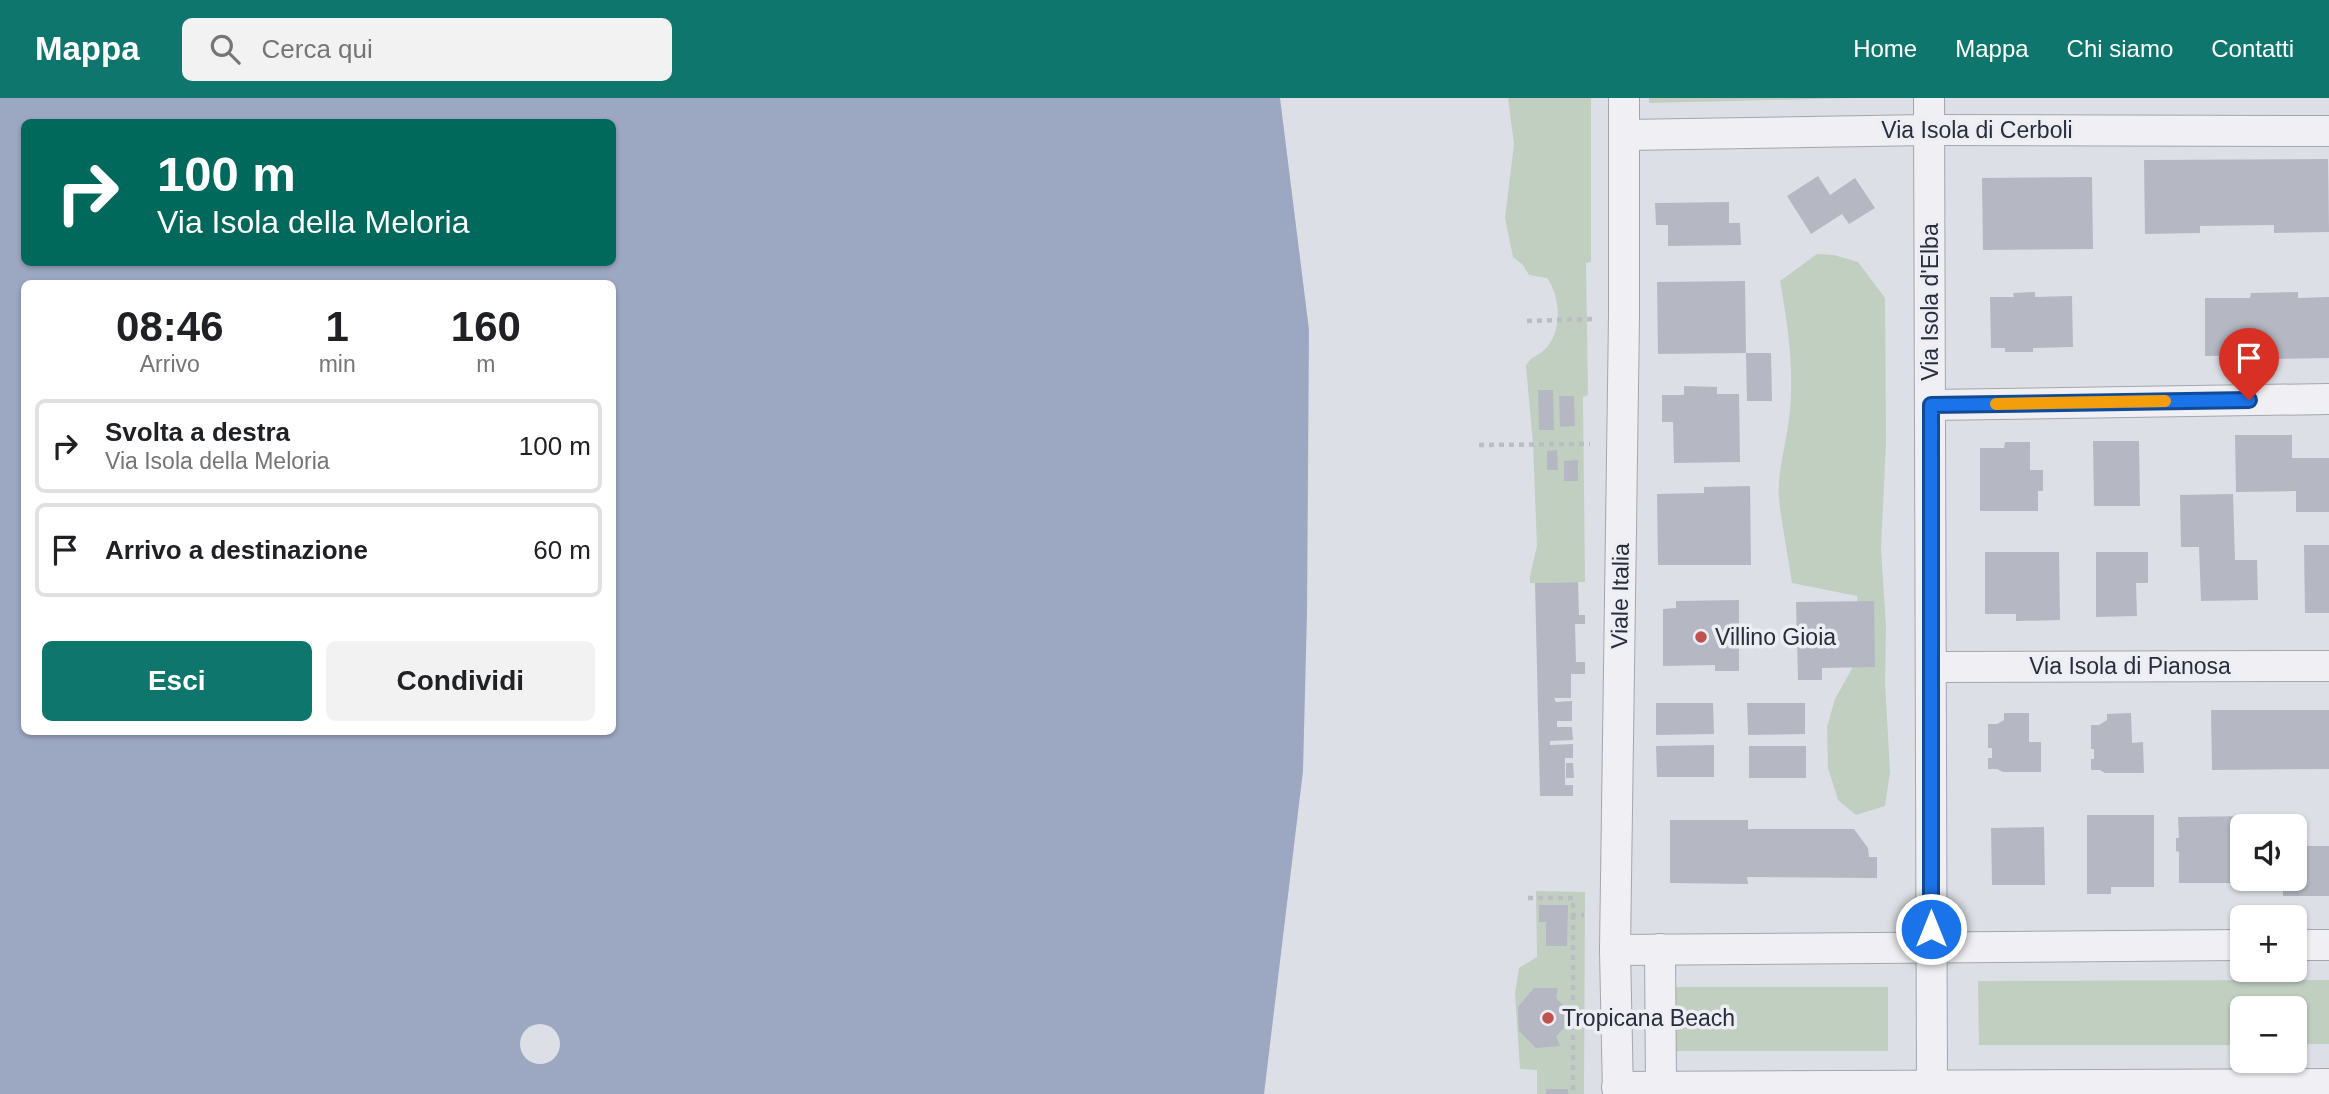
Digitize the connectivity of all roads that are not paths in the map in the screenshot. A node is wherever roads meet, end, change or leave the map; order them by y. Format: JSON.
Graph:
{"nodes":[{"id":1,"x":1624,"y":98,"type":"edge"},
{"id":2,"x":1929,"y":98,"type":"edge"},
{"id":3,"x":1928,"y":130,"type":"junction"},
{"id":4,"x":2329,"y":131,"type":"edge"},
{"id":5,"x":1625,"y":135,"type":"junction"},
{"id":6,"x":2329,"y":399,"type":"edge"},
{"id":7,"x":1931,"y":405,"type":"junction"},
{"id":8,"x":2329,"y":666,"type":"edge"},
{"id":9,"x":1931,"y":667,"type":"junction"},
{"id":10,"x":2230,"y":945,"type":"edge"},
{"id":11,"x":2307,"y":945,"type":"edge"},
{"id":12,"x":2329,"y":945,"type":"edge"},
{"id":13,"x":1931,"y":947,"type":"junction"},
{"id":14,"x":1656,"y":949,"type":"junction"},
{"id":15,"x":1615,"y":950,"type":"junction"},
{"id":16,"x":2329,"y":1084,"type":"edge"},
{"id":17,"x":1657,"y":1088,"type":"junction"},
{"id":18,"x":1618,"y":1090,"type":"edge"},
{"id":19,"x":1932,"y":1090,"type":"edge"}],
"edges":[{"from":1,"to":5,"type":"street","name":"Viale Italia"},
{"from":2,"to":3,"type":"street","name":"Via Isola d'Elba"},
{"from":3,"to":4,"type":"street","name":"Via Isola di Cerboli"},
{"from":3,"to":5,"type":"street","name":"Via Isola di Cerboli"},
{"from":3,"to":7,"type":"street","name":"Via Isola d'Elba"},
{"from":5,"to":15,"type":"street","name":"Viale Italia"},
{"from":6,"to":7,"type":"street"},
{"from":7,"to":9,"type":"street","name":"Via Isola d'Elba"},
{"from":8,"to":9,"type":"street","name":"Via Isola di Pianosa"},
{"from":9,"to":13,"type":"street","name":"Via Isola d'Elba"},
{"from":10,"to":13,"type":"street"},
{"from":11,"to":12,"type":"street"},
{"from":13,"to":14,"type":"street"},
{"from":13,"to":19,"type":"street","name":"Via Isola d'Elba"},
{"from":14,"to":15,"type":"street"},
{"from":14,"to":17,"type":"street"},
{"from":15,"to":18,"type":"street","name":"Viale Italia"},
{"from":16,"to":19,"type":"street"},
{"from":17,"to":18,"type":"street"},
{"from":17,"to":19,"type":"street"}]}
